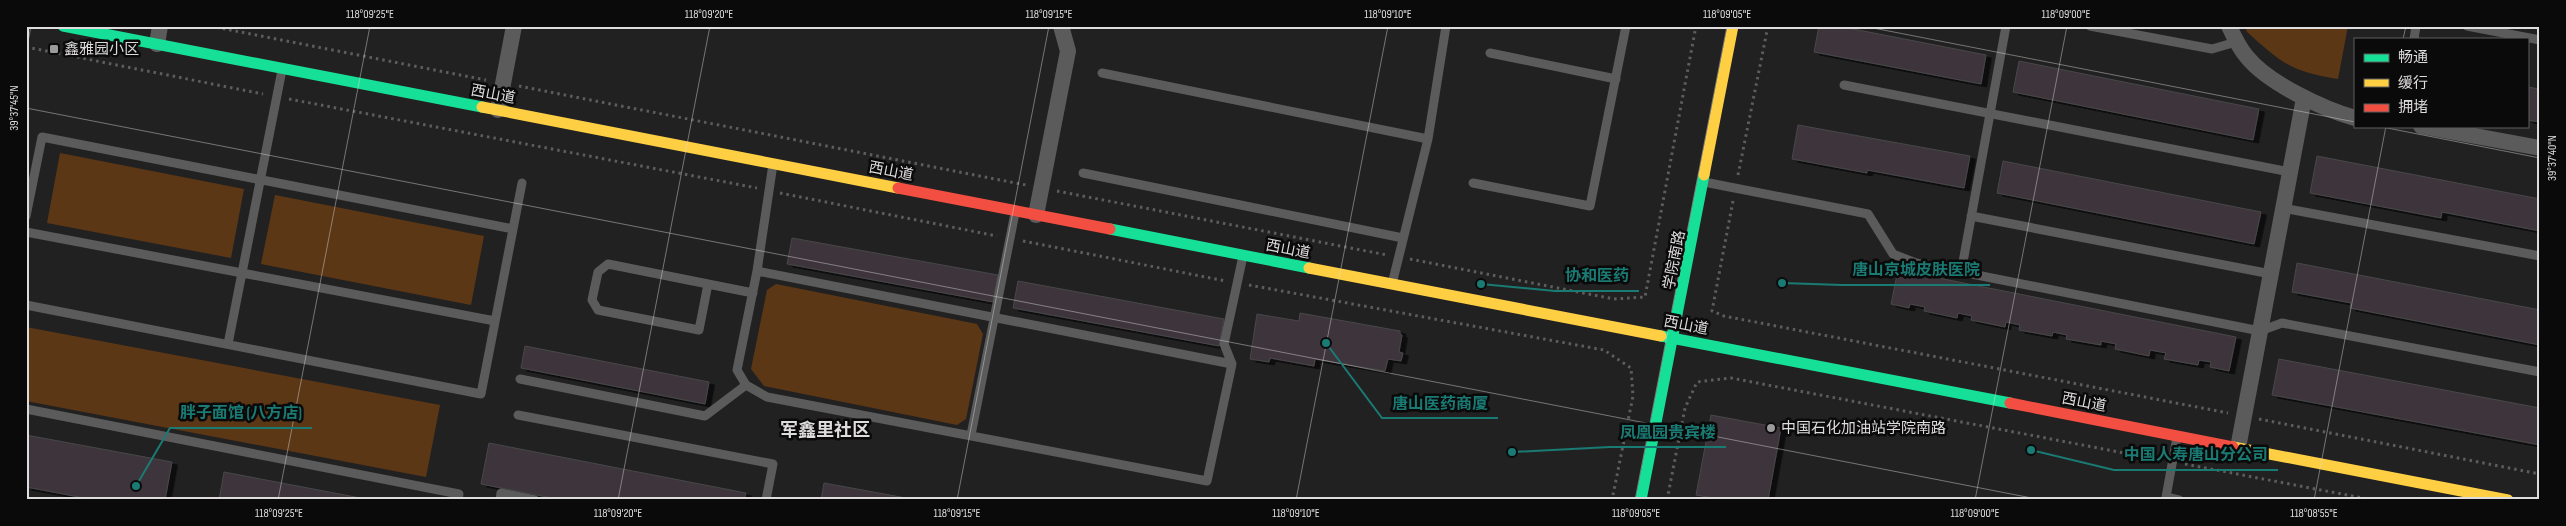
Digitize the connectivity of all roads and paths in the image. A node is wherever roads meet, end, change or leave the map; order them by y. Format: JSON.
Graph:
{"nodes":[{"id":1,"x":64,"y":26,"type":"edge"},
{"id":2,"x":160,"y":26,"type":"edge"},
{"id":3,"x":210,"y":26,"type":"edge"},
{"id":4,"x":514,"y":26,"type":"edge"},
{"id":5,"x":1061,"y":26,"type":"edge"},
{"id":6,"x":1446,"y":26,"type":"edge"},
{"id":7,"x":1626,"y":26,"type":"edge"},
{"id":8,"x":1696,"y":26,"type":"edge"},
{"id":9,"x":1733,"y":26,"type":"edge"},
{"id":10,"x":1768,"y":26,"type":"edge"},
{"id":11,"x":2006,"y":26,"type":"edge"},
{"id":12,"x":2090,"y":26,"type":"edge"},
{"id":13,"x":2229,"y":26,"type":"edge"},
{"id":14,"x":2467,"y":26,"type":"edge"},
{"id":15,"x":2540,"y":40,"type":"edge"},
{"id":16,"x":2236,"y":42,"type":"junction"},
{"id":17,"x":157,"y":44,"type":"junction"},
{"id":18,"x":26,"y":47,"type":"edge"},
{"id":19,"x":1490,"y":53,"type":"dead end"},
{"id":20,"x":282,"y":69,"type":"junction"},
{"id":21,"x":1102,"y":73,"type":"dead end"},
{"id":22,"x":1616,"y":79,"type":"junction"},
{"id":23,"x":503,"y":83,"type":"junction"},
{"id":24,"x":1844,"y":85,"type":"dead end"},
{"id":25,"x":276,"y":97,"type":"junction"},
{"id":26,"x":2304,"y":98,"type":"junction"},
{"id":27,"x":498,"y":110,"type":"junction"},
{"id":28,"x":1990,"y":114,"type":"junction"},
{"id":29,"x":2354,"y":118,"type":"edge"},
{"id":30,"x":2432,"y":128,"type":"edge"},
{"id":31,"x":1428,"y":138,"type":"junction"},
{"id":32,"x":2540,"y":148,"type":"edge"},
{"id":33,"x":773,"y":164,"type":"junction"},
{"id":34,"x":2290,"y":172,"type":"junction"},
{"id":35,"x":1083,"y":173,"type":"dead end"},
{"id":36,"x":260,"y":179,"type":"junction"},
{"id":37,"x":1704,"y":182,"type":"junction"},
{"id":38,"x":522,"y":183,"type":"dead end"},
{"id":39,"x":1473,"y":183,"type":"dead end"},
{"id":40,"x":1042,"y":188,"type":"junction"},
{"id":41,"x":1736,"y":188,"type":"junction"},
{"id":42,"x":768,"y":190,"type":"junction"},
{"id":43,"x":2283,"y":208,"type":"junction"},
{"id":44,"x":1015,"y":211,"type":"junction"},
{"id":45,"x":1036,"y":215,"type":"junction"},
{"id":46,"x":26,"y":216,"type":"edge"},
{"id":47,"x":1971,"y":216,"type":"junction"},
{"id":48,"x":513,"y":229,"type":"junction"},
{"id":49,"x":26,"y":232,"type":"edge"},
{"id":50,"x":1011,"y":238,"type":"junction"},
{"id":51,"x":1403,"y":238,"type":"junction"},
{"id":52,"x":1244,"y":255,"type":"junction"},
{"id":53,"x":2540,"y":256,"type":"edge"},
{"id":54,"x":1399,"y":257,"type":"junction"},
{"id":55,"x":757,"y":271,"type":"junction"},
{"id":56,"x":1961,"y":272,"type":"junction"},
{"id":57,"x":242,"y":273,"type":"junction"},
{"id":58,"x":2271,"y":274,"type":"junction"},
{"id":59,"x":1237,"y":283,"type":"junction"},
{"id":60,"x":708,"y":284,"type":"junction"},
{"id":61,"x":1392,"y":284,"type":"junction"},
{"id":62,"x":753,"y":293,"type":"junction"},
{"id":63,"x":26,"y":305,"type":"edge"},
{"id":64,"x":994,"y":318,"type":"junction"},
{"id":65,"x":495,"y":321,"type":"junction"},
{"id":66,"x":2260,"y":331,"type":"junction"},
{"id":67,"x":1674,"y":339,"type":"junction"},
{"id":68,"x":228,"y":344,"type":"junction"},
{"id":69,"x":1232,"y":364,"type":"junction"},
{"id":70,"x":2540,"y":372,"type":"edge"},
{"id":71,"x":520,"y":379,"type":"dead end"},
{"id":72,"x":746,"y":385,"type":"junction"},
{"id":73,"x":26,"y":410,"type":"edge"},
{"id":74,"x":518,"y":415,"type":"dead end"},
{"id":75,"x":2245,"y":416,"type":"junction"},
{"id":76,"x":971,"y":436,"type":"junction"},
{"id":77,"x":2177,"y":436,"type":"junction"},
{"id":78,"x":2238,"y":448,"type":"junction"},
{"id":79,"x":2172,"y":462,"type":"junction"},
{"id":80,"x":2540,"y":474,"type":"edge"},
{"id":81,"x":2484,"y":497,"type":"edge"},
{"id":82,"x":458,"y":500,"type":"edge"},
{"id":83,"x":500,"y":500,"type":"edge"},
{"id":84,"x":535,"y":500,"type":"edge"},
{"id":85,"x":766,"y":500,"type":"edge"},
{"id":86,"x":1612,"y":500,"type":"edge"},
{"id":87,"x":1641,"y":500,"type":"edge"},
{"id":88,"x":1667,"y":500,"type":"edge"},
{"id":89,"x":2179,"y":500,"type":"edge"},
{"id":90,"x":2373,"y":500,"type":"edge"},
{"id":91,"x":2508,"y":500,"type":"edge"}],
"edges":[{"from":1,"to":17,"type":"street","name":"西山道"},
{"from":2,"to":17,"type":"street"},
{"from":3,"to":23,"type":"path"},
{"from":4,"to":23,"type":"street"},
{"from":5,"to":40,"type":"street"},
{"from":6,"to":31,"type":"lane"},
{"from":7,"to":22,"type":"lane"},
{"from":8,"to":54,"type":"path"},
{"from":9,"to":37,"type":"street","name":"学院南路"},
{"from":10,"to":41,"type":"path"},
{"from":11,"to":28,"type":"lane"},
{"from":12,"to":16,"type":"lane"},
{"from":13,"to":16,"type":"street"},
{"from":14,"to":15,"type":"lane"},
{"from":16,"to":26,"type":"street"},
{"from":17,"to":20,"type":"street","name":"西山道"},
{"from":18,"to":25,"type":"path"},
{"from":19,"to":22,"type":"lane"},
{"from":20,"to":25,"type":"lane"},
{"from":20,"to":27,"type":"street","name":"西山道"},
{"from":21,"to":31,"type":"lane"},
{"from":22,"to":39,"type":"lane"},
{"from":23,"to":27,"type":"street"},
{"from":23,"to":40,"type":"path"},
{"from":24,"to":28,"type":"lane"},
{"from":25,"to":36,"type":"lane"},
{"from":25,"to":42,"type":"path"},
{"from":26,"to":29,"type":"street"},
{"from":26,"to":34,"type":"street"},
{"from":27,"to":33,"type":"street","name":"西山道"},
{"from":28,"to":34,"type":"lane"},
{"from":28,"to":47,"type":"lane"},
{"from":30,"to":32,"type":"street"},
{"from":31,"to":51,"type":"lane"},
{"from":33,"to":42,"type":"lane"},
{"from":33,"to":44,"type":"street","name":"西山道"},
{"from":34,"to":43,"type":"street"},
{"from":35,"to":51,"type":"lane"},
{"from":36,"to":46,"type":"lane"},
{"from":36,"to":48,"type":"lane"},
{"from":36,"to":57,"type":"lane"},
{"from":37,"to":41,"type":"lane"},
{"from":37,"to":67,"type":"street","name":"学院南路"},
{"from":38,"to":48,"type":"lane"},
{"from":40,"to":45,"type":"street"},
{"from":40,"to":54,"type":"path"},
{"from":41,"to":56,"type":"lane"},
{"from":41,"to":75,"type":"path"},
{"from":42,"to":50,"type":"path"},
{"from":42,"to":55,"type":"lane"},
{"from":43,"to":53,"type":"lane"},
{"from":43,"to":58,"type":"street"},
{"from":44,"to":45,"type":"street","name":"西山道"},
{"from":44,"to":50,"type":"lane"},
{"from":45,"to":52,"type":"street","name":"西山道"},
{"from":47,"to":56,"type":"lane"},
{"from":47,"to":58,"type":"lane"},
{"from":48,"to":65,"type":"lane"},
{"from":49,"to":57,"type":"lane"},
{"from":50,"to":59,"type":"path"},
{"from":50,"to":64,"type":"lane"},
{"from":51,"to":54,"type":"lane"},
{"from":52,"to":59,"type":"lane"},
{"from":52,"to":61,"type":"street","name":"西山道"},
{"from":54,"to":61,"type":"lane"},
{"from":55,"to":62,"type":"lane"},
{"from":55,"to":64,"type":"lane"},
{"from":56,"to":66,"type":"lane"},
{"from":57,"to":65,"type":"lane"},
{"from":57,"to":68,"type":"lane"},
{"from":58,"to":66,"type":"street"},
{"from":59,"to":69,"type":"lane"},
{"from":59,"to":86,"type":"path"},
{"from":60,"to":60,"type":"lane"},
{"from":60,"to":62,"type":"lane"},
{"from":61,"to":67,"type":"street","name":"西山道"},
{"from":62,"to":72,"type":"lane"},
{"from":63,"to":68,"type":"lane"},
{"from":64,"to":69,"type":"lane"},
{"from":64,"to":76,"type":"lane"},
{"from":65,"to":68,"type":"lane"},
{"from":66,"to":70,"type":"lane"},
{"from":66,"to":75,"type":"street"},
{"from":67,"to":77,"type":"street","name":"西山道"},
{"from":67,"to":87,"type":"street","name":"学院南路"},
{"from":69,"to":76,"type":"lane"},
{"from":71,"to":72,"type":"lane"},
{"from":72,"to":76,"type":"lane"},
{"from":73,"to":82,"type":"lane"},
{"from":74,"to":85,"type":"lane"},
{"from":75,"to":78,"type":"street"},
{"from":75,"to":80,"type":"path"},
{"from":77,"to":78,"type":"street","name":"西山道"},
{"from":77,"to":79,"type":"lane"},
{"from":78,"to":81,"type":"street","name":"西山道"},
{"from":79,"to":88,"type":"path"},
{"from":79,"to":89,"type":"lane"},
{"from":79,"to":90,"type":"path"},
{"from":81,"to":91,"type":"street","name":"西山道"},
{"from":83,"to":84,"type":"lane"}]}
